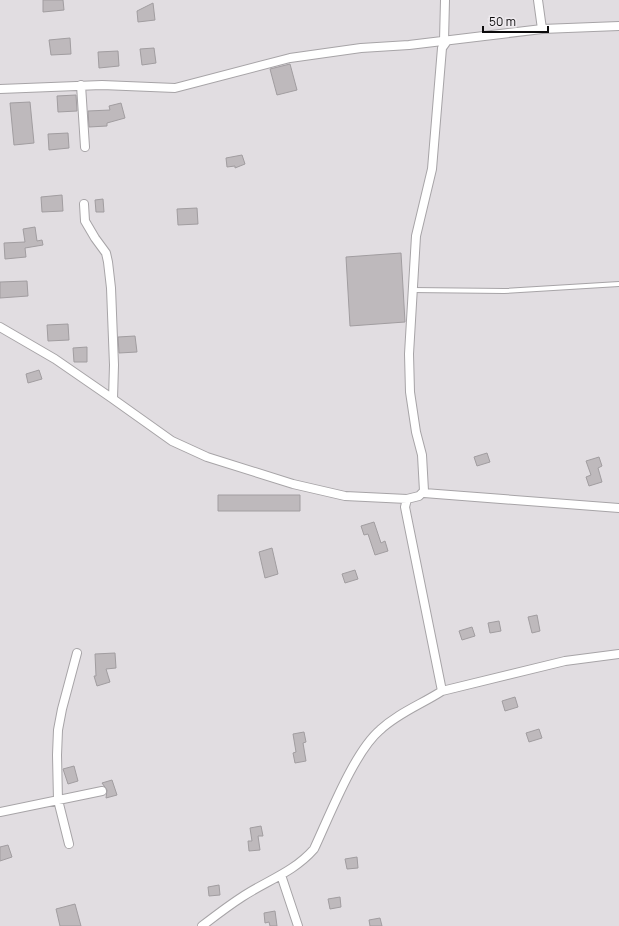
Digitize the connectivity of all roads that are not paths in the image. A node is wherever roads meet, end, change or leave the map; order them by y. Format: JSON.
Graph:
{"nodes":[{"id":1,"x":445,"y":0,"type":"edge"},
{"id":2,"x":538,"y":0,"type":"edge"},
{"id":3,"x":619,"y":26,"type":"edge"},
{"id":4,"x":542,"y":30,"type":"junction"},
{"id":5,"x":445,"y":41,"type":"junction"},
{"id":6,"x":81,"y":85,"type":"junction"},
{"id":7,"x":0,"y":89,"type":"edge"},
{"id":8,"x":85,"y":147,"type":"dead end"},
{"id":9,"x":84,"y":204,"type":"dead end"},
{"id":10,"x":619,"y":284,"type":"edge"},
{"id":11,"x":412,"y":290,"type":"junction"},
{"id":12,"x":0,"y":327,"type":"edge"},
{"id":13,"x":113,"y":399,"type":"junction"},
{"id":14,"x":424,"y":493,"type":"junction"},
{"id":15,"x":407,"y":498,"type":"junction"},
{"id":16,"x":619,"y":508,"type":"edge"},
{"id":17,"x":77,"y":653,"type":"dead end"},
{"id":18,"x":619,"y":654,"type":"edge"},
{"id":19,"x":442,"y":691,"type":"junction"},
{"id":20,"x":102,"y":790,"type":"dead end"},
{"id":21,"x":58,"y":800,"type":"junction"},
{"id":22,"x":0,"y":812,"type":"edge"},
{"id":23,"x":69,"y":844,"type":"dead end"},
{"id":24,"x":281,"y":875,"type":"junction"},
{"id":25,"x":202,"y":926,"type":"edge"},
{"id":26,"x":298,"y":926,"type":"edge"}],
"edges":[{"from":1,"to":5,"type":"street"},
{"from":2,"to":4,"type":"street"},
{"from":3,"to":4,"type":"street"},
{"from":4,"to":5,"type":"street"},
{"from":5,"to":6,"type":"street"},
{"from":5,"to":11,"type":"street"},
{"from":6,"to":7,"type":"street"},
{"from":6,"to":8,"type":"street"},
{"from":9,"to":13,"type":"street"},
{"from":10,"to":11,"type":"lane"},
{"from":11,"to":14,"type":"street"},
{"from":12,"to":13,"type":"street"},
{"from":13,"to":15,"type":"street"},
{"from":14,"to":15,"type":"street"},
{"from":14,"to":16,"type":"street"},
{"from":15,"to":19,"type":"street"},
{"from":17,"to":21,"type":"street"},
{"from":18,"to":19,"type":"street"},
{"from":19,"to":24,"type":"street"},
{"from":20,"to":21,"type":"street"},
{"from":21,"to":22,"type":"street"},
{"from":21,"to":23,"type":"street"},
{"from":24,"to":25,"type":"street"},
{"from":24,"to":26,"type":"street"}]}
